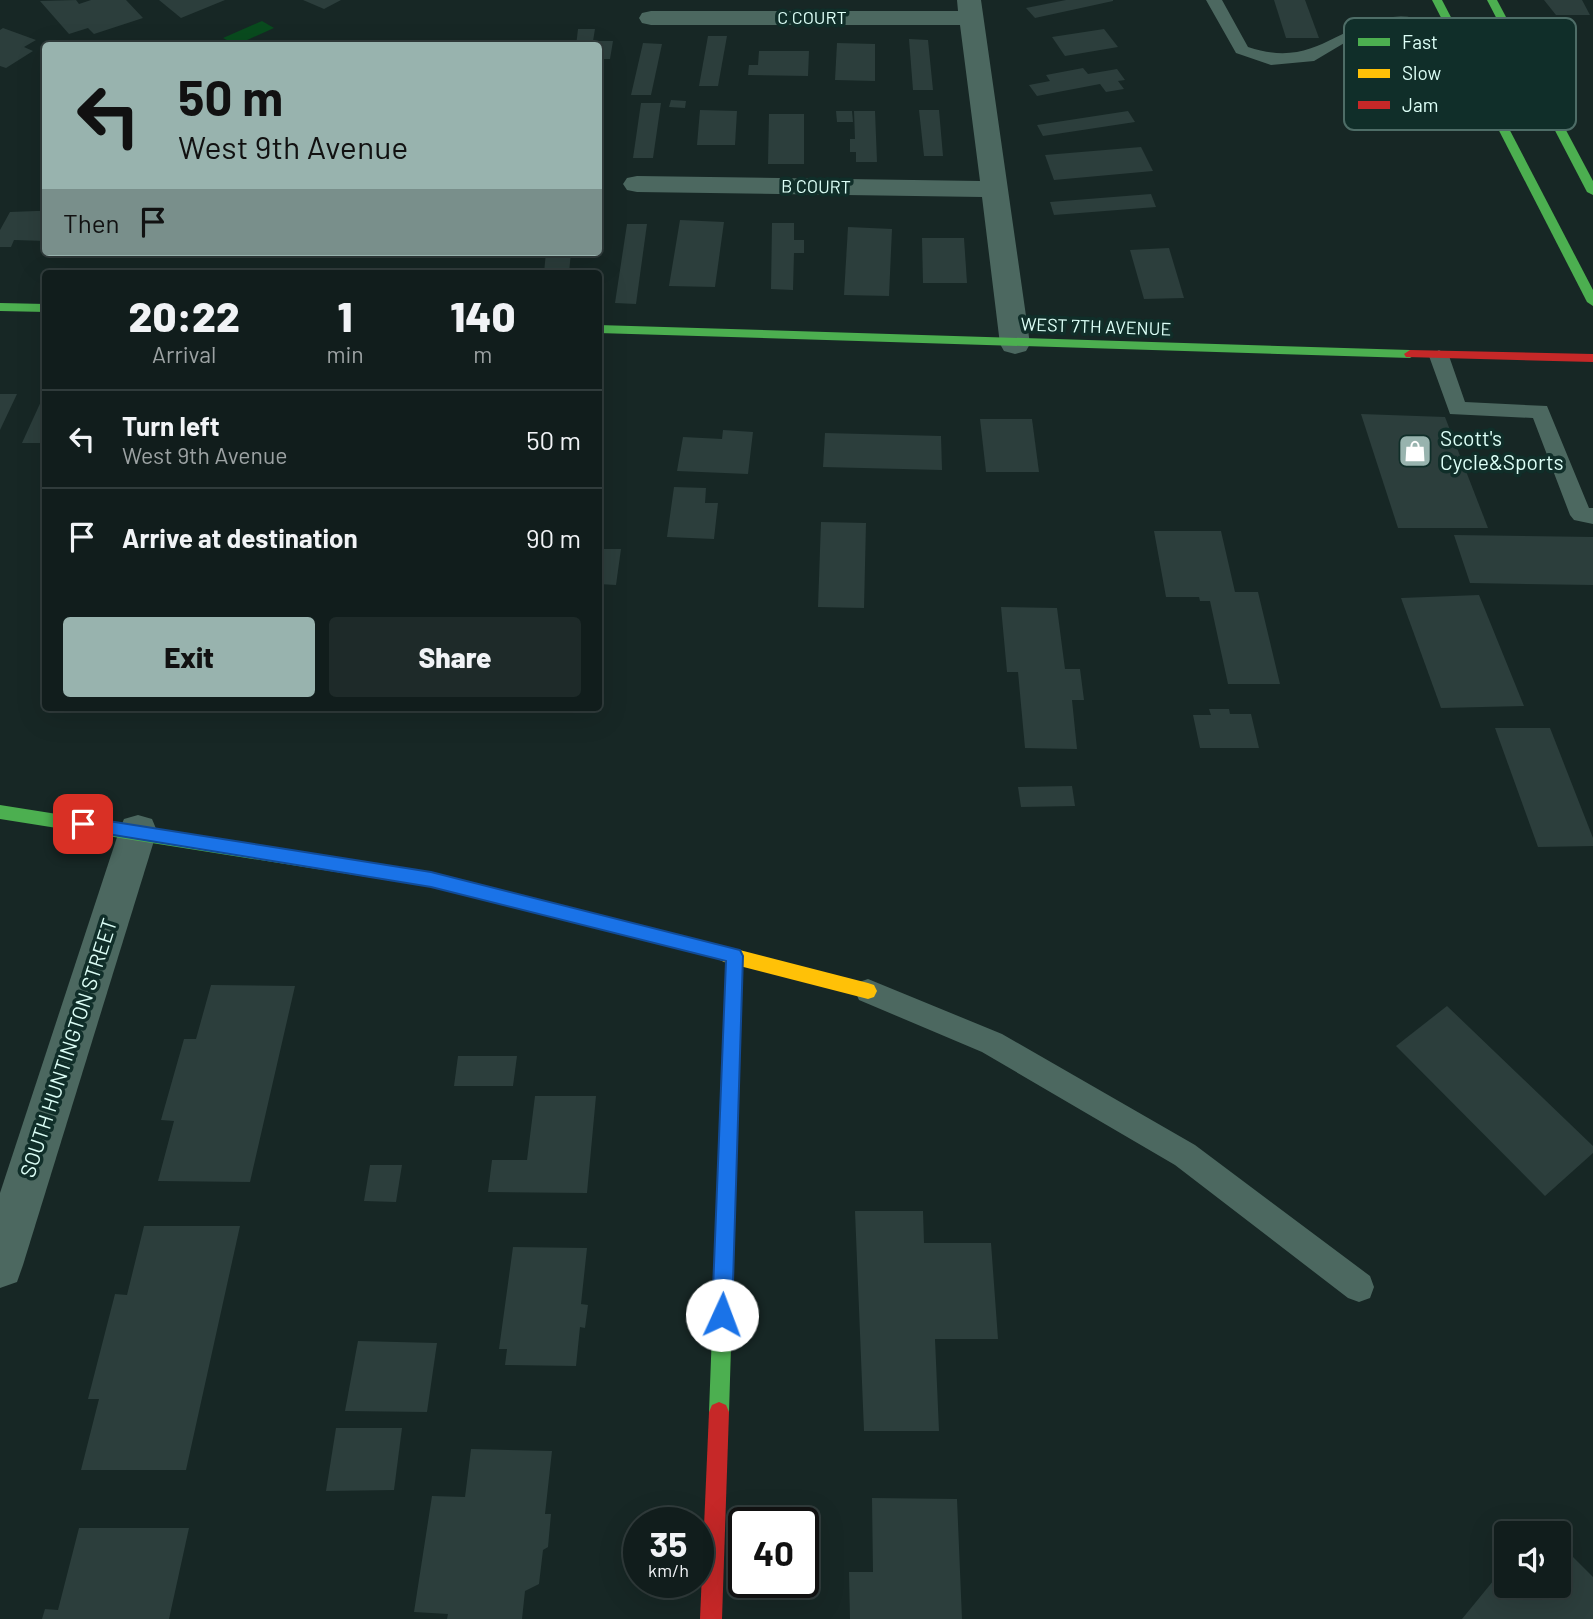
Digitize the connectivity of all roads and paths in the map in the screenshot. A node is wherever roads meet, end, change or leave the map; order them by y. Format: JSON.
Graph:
{"nodes":[{"id":1,"x":1214,"y":0,"type":"edge"},
{"id":2,"x":1437,"y":0,"type":"edge"},
{"id":3,"x":1492,"y":0,"type":"edge"},
{"id":4,"x":971,"y":9,"type":"edge"},
{"id":5,"x":652,"y":18,"type":"dead end"},
{"id":6,"x":1446,"y":18,"type":"edge"},
{"id":7,"x":1501,"y":18,"type":"edge"},
{"id":8,"x":1344,"y":37,"type":"edge"},
{"id":9,"x":1504,"y":130,"type":"edge"},
{"id":10,"x":1560,"y":130,"type":"edge"},
{"id":11,"x":637,"y":184,"type":"dead end"},
{"id":12,"x":994,"y":189,"type":"junction"},
{"id":13,"x":1593,"y":192,"type":"edge"},
{"id":14,"x":1593,"y":302,"type":"edge"},
{"id":15,"x":0,"y":307,"type":"edge"},
{"id":16,"x":42,"y":308,"type":"edge"},
{"id":17,"x":602,"y":329,"type":"edge"},
{"id":18,"x":1015,"y":344,"type":"junction"},
{"id":19,"x":1439,"y":356,"type":"junction"},
{"id":20,"x":1593,"y":358,"type":"edge"},
{"id":21,"x":1593,"y":516,"type":"edge"},
{"id":22,"x":0,"y":812,"type":"edge"},
{"id":23,"x":138,"y":831,"type":"junction"},
{"id":24,"x":734,"y":956,"type":"junction"},
{"id":25,"x":869,"y":991,"type":"joint"},
{"id":26,"x":0,"y":1265,"type":"edge"},
{"id":27,"x":1360,"y":1287,"type":"dead end"},
{"id":28,"x":712,"y":1619,"type":"edge"}],
"edges":[{"from":1,"to":8,"type":"lane"},
{"from":2,"to":6,"type":"main road"},
{"from":3,"to":7,"type":"main road"},
{"from":4,"to":5,"type":"street","name":"C COURT"},
{"from":4,"to":12,"type":"street"},
{"from":9,"to":14,"type":"main road"},
{"from":10,"to":13,"type":"main road"},
{"from":11,"to":12,"type":"street","name":"B COURT"},
{"from":12,"to":18,"type":"street"},
{"from":15,"to":16,"type":"main road"},
{"from":17,"to":18,"type":"main road","name":"WEST 7TH AVENUE"},
{"from":18,"to":19,"type":"main road","name":"WEST 7TH AVENUE"},
{"from":19,"to":20,"type":"main road","name":"WEST 7TH AVENUE"},
{"from":19,"to":21,"type":"lane"},
{"from":22,"to":23,"type":"main road"},
{"from":23,"to":24,"type":"main road"},
{"from":23,"to":26,"type":"street","name":"SOUTH HUNTINGTON STREET"},
{"from":24,"to":25,"type":"main road"},
{"from":24,"to":28,"type":"main road"},
{"from":25,"to":27,"type":"lane"}]}
